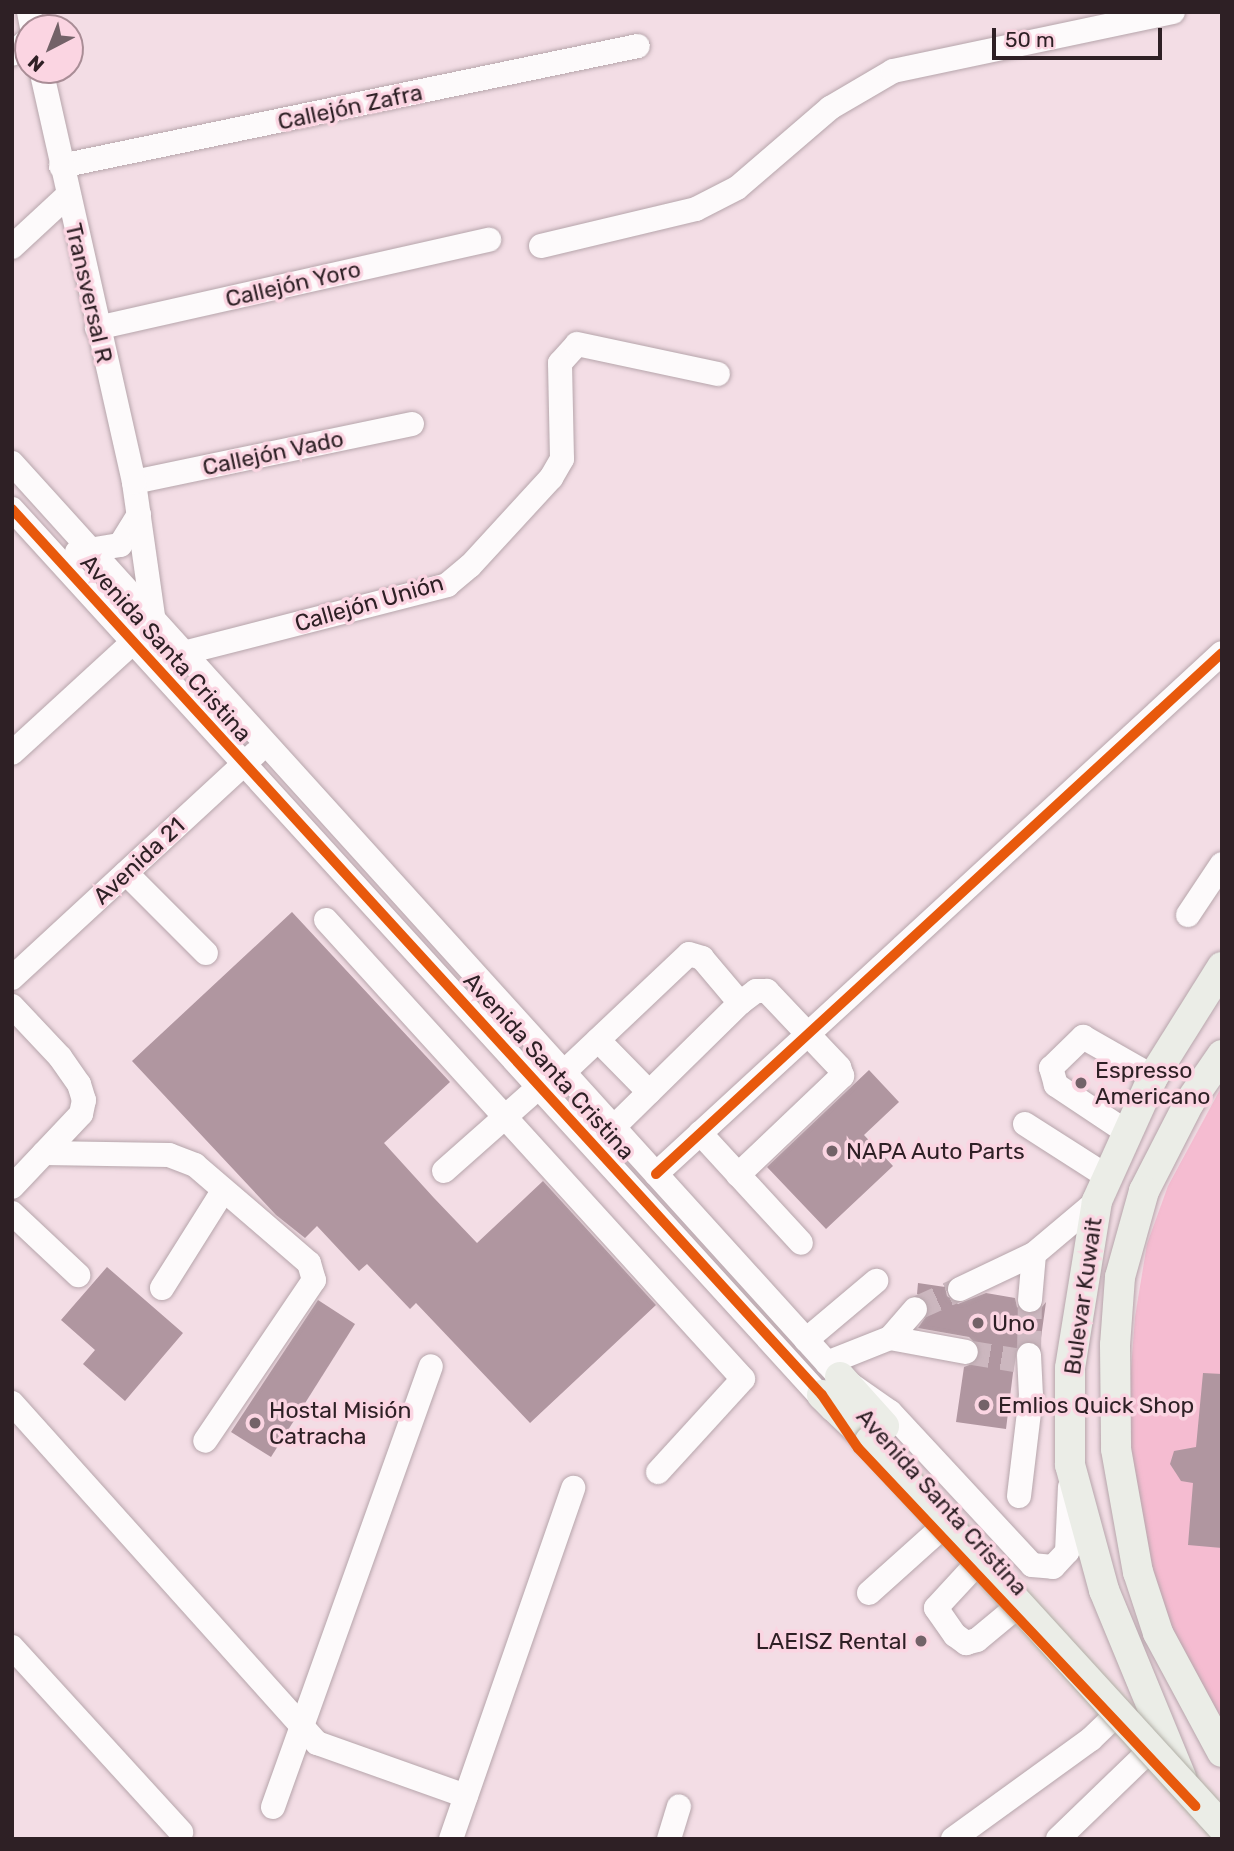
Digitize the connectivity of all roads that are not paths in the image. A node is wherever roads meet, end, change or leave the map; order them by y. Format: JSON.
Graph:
{"nodes":[{"id":1,"x":1173,"y":12,"type":"edge"},
{"id":2,"x":638,"y":46,"type":"dead end"},
{"id":3,"x":44,"y":84,"type":"edge"},
{"id":4,"x":61,"y":166,"type":"junction"},
{"id":5,"x":67,"y":196,"type":"junction"},
{"id":6,"x":489,"y":240,"type":"dead end"},
{"id":7,"x":541,"y":246,"type":"dead end"},
{"id":8,"x":12,"y":247,"type":"edge"},
{"id":9,"x":97,"y":328,"type":"junction"},
{"id":10,"x":718,"y":374,"type":"dead end"},
{"id":11,"x":412,"y":424,"type":"dead end"},
{"id":12,"x":12,"y":463,"type":"edge"},
{"id":13,"x":134,"y":482,"type":"junction"},
{"id":14,"x":139,"y":515,"type":"junction"},
{"id":15,"x":15,"y":520,"type":"edge"},
{"id":16,"x":89,"y":549,"type":"junction"},
{"id":17,"x":55,"y":558,"type":"junction"},
{"id":18,"x":153,"y":623,"type":"junction"},
{"id":19,"x":132,"y":643,"type":"junction"},
{"id":20,"x":183,"y":653,"type":"junction"},
{"id":21,"x":1222,"y":653,"type":"edge"},
{"id":22,"x":159,"y":673,"type":"junction"},
{"id":23,"x":265,"y":744,"type":"junction"},
{"id":24,"x":12,"y":753,"type":"edge"},
{"id":25,"x":244,"y":764,"type":"junction"},
{"id":26,"x":1222,"y":864,"type":"edge"},
{"id":27,"x":125,"y":873,"type":"junction"},
{"id":28,"x":1188,"y":915,"type":"dead end"},
{"id":29,"x":326,"y":920,"type":"dead end"},
{"id":30,"x":206,"y":953,"type":"dead end"},
{"id":31,"x":1222,"y":967,"type":"edge"},
{"id":32,"x":12,"y":978,"type":"edge"},
{"id":33,"x":1212,"y":988,"type":"edge"},
{"id":34,"x":740,"y":1003,"type":"junction"},
{"id":35,"x":12,"y":1006,"type":"edge"},
{"id":36,"x":805,"y":1033,"type":"junction"},
{"id":37,"x":598,"y":1040,"type":"junction"},
{"id":38,"x":1222,"y":1055,"type":"edge"},
{"id":39,"x":564,"y":1073,"type":"junction"},
{"id":40,"x":1153,"y":1077,"type":"junction"},
{"id":41,"x":539,"y":1087,"type":"junction"},
{"id":42,"x":649,"y":1092,"type":"junction"},
{"id":43,"x":503,"y":1119,"type":"junction"},
{"id":44,"x":1025,"y":1124,"type":"dead end"},
{"id":45,"x":613,"y":1128,"type":"junction"},
{"id":46,"x":700,"y":1133,"type":"junction"},
{"id":47,"x":1128,"y":1133,"type":"junction"},
{"id":48,"x":44,"y":1153,"type":"junction"},
{"id":49,"x":444,"y":1171,"type":"dead end"},
{"id":50,"x":656,"y":1174,"type":"junction"},
{"id":51,"x":738,"y":1175,"type":"junction"},
{"id":52,"x":12,"y":1187,"type":"edge"},
{"id":53,"x":1103,"y":1189,"type":"junction"},
{"id":54,"x":223,"y":1191,"type":"junction"},
{"id":55,"x":12,"y":1213,"type":"edge"},
{"id":56,"x":801,"y":1243,"type":"dead end"},
{"id":57,"x":1034,"y":1254,"type":"junction"},
{"id":58,"x":78,"y":1275,"type":"dead end"},
{"id":59,"x":876,"y":1281,"type":"dead end"},
{"id":60,"x":162,"y":1288,"type":"dead end"},
{"id":61,"x":960,"y":1289,"type":"tunnel mouth"},
{"id":62,"x":1030,"y":1300,"type":"tunnel mouth"},
{"id":63,"x":915,"y":1309,"type":"tunnel mouth"},
{"id":64,"x":890,"y":1338,"type":"junction"},
{"id":65,"x":806,"y":1340,"type":"junction"},
{"id":66,"x":966,"y":1352,"type":"tunnel mouth"},
{"id":67,"x":431,"y":1366,"type":"dead end"},
{"id":68,"x":1070,"y":1368,"type":"junction"},
{"id":69,"x":830,"y":1378,"type":"junction"},
{"id":70,"x":12,"y":1403,"type":"edge"},
{"id":71,"x":877,"y":1434,"type":"junction"},
{"id":72,"x":205,"y":1441,"type":"dead end"},
{"id":73,"x":1070,"y":1465,"type":"junction"},
{"id":74,"x":657,"y":1472,"type":"dead end"},
{"id":75,"x":573,"y":1488,"type":"dead end"},
{"id":76,"x":1019,"y":1496,"type":"dead end"},
{"id":77,"x":937,"y":1532,"type":"junction"},
{"id":78,"x":972,"y":1569,"type":"junction"},
{"id":79,"x":869,"y":1592,"type":"dead end"},
{"id":80,"x":1012,"y":1611,"type":"junction"},
{"id":81,"x":12,"y":1647,"type":"edge"},
{"id":82,"x":1114,"y":1717,"type":"junction"},
{"id":83,"x":303,"y":1729,"type":"junction"},
{"id":84,"x":1148,"y":1752,"type":"junction"},
{"id":85,"x":1222,"y":1752,"type":"edge"},
{"id":86,"x":466,"y":1796,"type":"junction"},
{"id":87,"x":1209,"y":1801,"type":"edge"},
{"id":88,"x":679,"y":1805,"type":"dead end"},
{"id":89,"x":273,"y":1807,"type":"dead end"},
{"id":90,"x":1222,"y":1827,"type":"edge"},
{"id":91,"x":181,"y":1832,"type":"dead end"},
{"id":92,"x":451,"y":1839,"type":"edge"},
{"id":93,"x":669,"y":1839,"type":"edge"},
{"id":94,"x":953,"y":1839,"type":"edge"},
{"id":95,"x":1058,"y":1839,"type":"edge"},
{"id":96,"x":1214,"y":1839,"type":"edge"}],
"edges":[{"from":1,"to":7,"type":"street"},
{"from":2,"to":4,"type":"street","name":"Callejón Zafra"},
{"from":3,"to":4,"type":"street","name":"Transversal R"},
{"from":4,"to":5,"type":"street","name":"Transversal R"},
{"from":5,"to":8,"type":"street"},
{"from":5,"to":9,"type":"street","name":"Transversal R"},
{"from":6,"to":9,"type":"street","name":"Callejón Yoro"},
{"from":9,"to":13,"type":"street","name":"Transversal R"},
{"from":10,"to":20,"type":"street","name":"Callejón Unión"},
{"from":11,"to":13,"type":"street","name":"Callejón Vado"},
{"from":12,"to":16,"type":"street","name":"Avenida Santa Cristina"},
{"from":13,"to":14,"type":"street","name":"Transversal R"},
{"from":14,"to":16,"type":"street"},
{"from":14,"to":18,"type":"street","name":"Transversal R"},
{"from":15,"to":17,"type":"street","name":"Avenida Santa Cristina"},
{"from":16,"to":17,"type":"street"},
{"from":16,"to":18,"type":"street","name":"Avenida Santa Cristina"},
{"from":17,"to":19,"type":"street","name":"Avenida Santa Cristina"},
{"from":18,"to":19,"type":"street"},
{"from":18,"to":20,"type":"street","name":"Avenida Santa Cristina"},
{"from":19,"to":22,"type":"street","name":"Avenida Santa Cristina"},
{"from":19,"to":24,"type":"street"},
{"from":20,"to":22,"type":"street","name":"Callejón Unión"},
{"from":20,"to":23,"type":"street","name":"Avenida Santa Cristina"},
{"from":21,"to":36,"type":"street"},
{"from":22,"to":25,"type":"street","name":"Avenida Santa Cristina"},
{"from":23,"to":25,"type":"street","name":"Avenida 21"},
{"from":23,"to":39,"type":"street","name":"Avenida Santa Cristina"},
{"from":25,"to":27,"type":"street","name":"Avenida 21"},
{"from":25,"to":41,"type":"street","name":"Avenida Santa Cristina"},
{"from":26,"to":28,"type":"street"},
{"from":27,"to":30,"type":"street"},
{"from":27,"to":32,"type":"street","name":"Avenida 21"},
{"from":29,"to":43,"type":"street"},
{"from":31,"to":33,"type":"main road","name":"Bulevar Kuwait"},
{"from":33,"to":40,"type":"main road","name":"Bulevar Kuwait"},
{"from":34,"to":36,"type":"street"},
{"from":34,"to":37,"type":"street"},
{"from":34,"to":42,"type":"street"},
{"from":35,"to":48,"type":"street"},
{"from":36,"to":46,"type":"street"},
{"from":36,"to":51,"type":"street"},
{"from":37,"to":39,"type":"street"},
{"from":37,"to":42,"type":"street"},
{"from":38,"to":85,"type":"main road","name":"Bulevar Kuwait"},
{"from":39,"to":45,"type":"street","name":"Avenida Santa Cristina"},
{"from":40,"to":47,"type":"main road","name":"Bulevar Kuwait"},
{"from":40,"to":47,"type":"street"},
{"from":41,"to":43,"type":"street"},
{"from":41,"to":69,"type":"street","name":"Avenida Santa Cristina"},
{"from":42,"to":45,"type":"street"},
{"from":43,"to":49,"type":"street"},
{"from":43,"to":74,"type":"street"},
{"from":44,"to":53,"type":"street"},
{"from":45,"to":50,"type":"street","name":"Avenida Santa Cristina"},
{"from":46,"to":50,"type":"street"},
{"from":46,"to":51,"type":"street"},
{"from":47,"to":53,"type":"main road","name":"Bulevar Kuwait"},
{"from":48,"to":52,"type":"street"},
{"from":48,"to":54,"type":"street"},
{"from":50,"to":65,"type":"street","name":"Avenida Santa Cristina"},
{"from":51,"to":56,"type":"street"},
{"from":53,"to":57,"type":"street"},
{"from":53,"to":68,"type":"main road","name":"Bulevar Kuwait"},
{"from":54,"to":60,"type":"street"},
{"from":54,"to":72,"type":"street"},
{"from":55,"to":58,"type":"street"},
{"from":57,"to":61,"type":"street"},
{"from":57,"to":62,"type":"street"},
{"from":59,"to":65,"type":"street"},
{"from":63,"to":64,"type":"street"},
{"from":64,"to":66,"type":"street"},
{"from":64,"to":69,"type":"street"},
{"from":65,"to":69,"type":"street","name":"Avenida Santa Cristina"},
{"from":67,"to":83,"type":"street"},
{"from":68,"to":73,"type":"main road","name":"Bulevar Kuwait"},
{"from":68,"to":76,"type":"street"},
{"from":69,"to":71,"type":"main road"},
{"from":69,"to":73,"type":"street","name":"Avenida Santa Cristina"},
{"from":69,"to":77,"type":"street","name":"Avenida Santa Cristina"},
{"from":70,"to":83,"type":"street"},
{"from":71,"to":87,"type":"main road"},
{"from":71,"to":90,"type":"main road","bridge":true},
{"from":73,"to":87,"type":"main road","name":"Bulevar Kuwait"},
{"from":75,"to":86,"type":"street"},
{"from":77,"to":78,"type":"street","name":"Avenida Santa Cristina"},
{"from":77,"to":79,"type":"street"},
{"from":78,"to":80,"type":"street","name":"Avenida Santa Cristina"},
{"from":78,"to":80,"type":"street"},
{"from":80,"to":82,"type":"street","name":"Avenida Santa Cristina"},
{"from":81,"to":91,"type":"street"},
{"from":82,"to":84,"type":"street","name":"Avenida Santa Cristina"},
{"from":82,"to":94,"type":"street"},
{"from":83,"to":86,"type":"street"},
{"from":83,"to":89,"type":"street"},
{"from":84,"to":87,"type":"street","name":"Avenida Santa Cristina"},
{"from":84,"to":95,"type":"street"},
{"from":86,"to":92,"type":"street"},
{"from":87,"to":96,"type":"main road","name":"Bulevar Kuwait"},
{"from":88,"to":93,"type":"street"}]}
